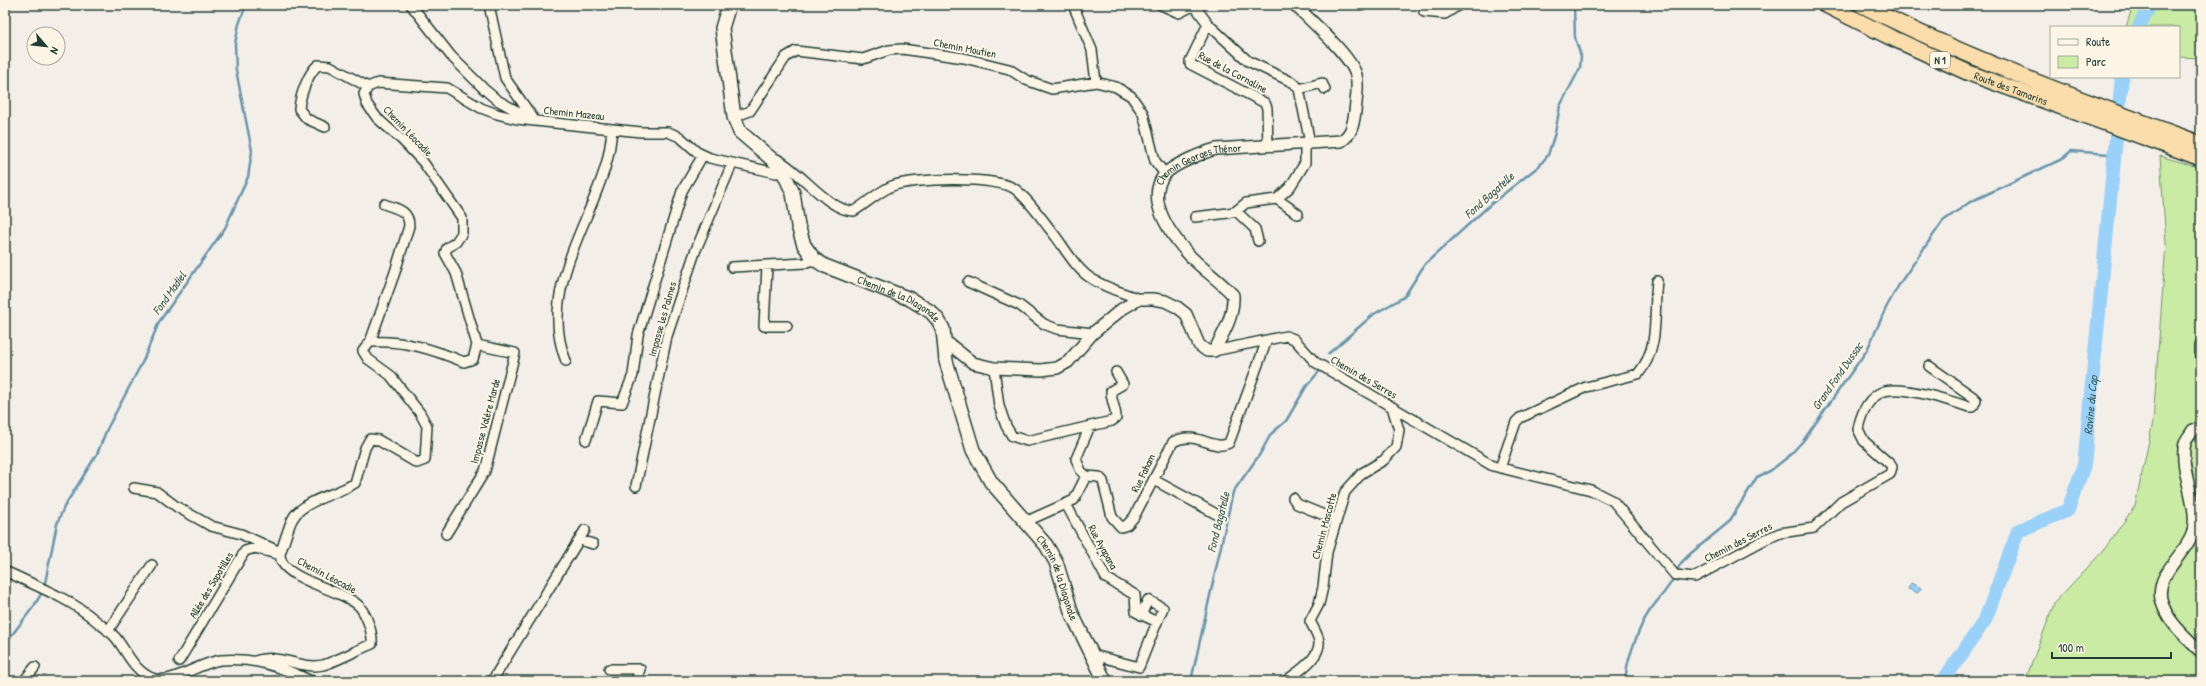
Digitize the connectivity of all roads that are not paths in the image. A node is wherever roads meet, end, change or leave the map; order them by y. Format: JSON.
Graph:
{"nodes":[{"id":1,"x":411,"y":5,"type":"edge"},
{"id":2,"x":489,"y":5,"type":"edge"},
{"id":3,"x":729,"y":5,"type":"edge"},
{"id":4,"x":1073,"y":5,"type":"edge"},
{"id":5,"x":1161,"y":5,"type":"edge"},
{"id":6,"x":1194,"y":5,"type":"edge"},
{"id":7,"x":1295,"y":5,"type":"edge"},
{"id":8,"x":1458,"y":5,"type":"edge"},
{"id":9,"x":1826,"y":5,"type":"edge"},
{"id":10,"x":1862,"y":5,"type":"edge"},
{"id":11,"x":1424,"y":12,"type":"dead end"},
{"id":12,"x":1208,"y":24,"type":"junction"},
{"id":13,"x":1096,"y":82,"type":"junction"},
{"id":14,"x":368,"y":87,"type":"junction"},
{"id":15,"x":1298,"y":89,"type":"junction"},
{"id":16,"x":1326,"y":89,"type":"dead end"},
{"id":17,"x":734,"y":117,"type":"junction"},
{"id":18,"x":535,"y":121,"type":"junction"},
{"id":19,"x":325,"y":127,"type":"dead end"},
{"id":20,"x":612,"y":129,"type":"junction"},
{"id":21,"x":1308,"y":143,"type":"junction"},
{"id":22,"x":2193,"y":145,"type":"edge"},
{"id":23,"x":1268,"y":146,"type":"junction"},
{"id":24,"x":766,"y":154,"type":"junction"},
{"id":25,"x":703,"y":155,"type":"junction"},
{"id":26,"x":2201,"y":158,"type":"edge"},
{"id":27,"x":732,"y":164,"type":"junction"},
{"id":28,"x":784,"y":172,"type":"junction"},
{"id":29,"x":1165,"y":174,"type":"junction"},
{"id":30,"x":1277,"y":199,"type":"junction"},
{"id":31,"x":384,"y":204,"type":"dead end"},
{"id":32,"x":1236,"y":211,"type":"junction"},
{"id":33,"x":1298,"y":214,"type":"dead end"},
{"id":34,"x":1195,"y":217,"type":"dead end"},
{"id":35,"x":1258,"y":241,"type":"dead end"},
{"id":36,"x":814,"y":258,"type":"junction"},
{"id":37,"x":767,"y":266,"type":"junction"},
{"id":38,"x":732,"y":267,"type":"dead end"},
{"id":39,"x":1657,"y":281,"type":"dead end"},
{"id":40,"x":968,"y":282,"type":"dead end"},
{"id":41,"x":1139,"y":299,"type":"junction"},
{"id":42,"x":787,"y":326,"type":"dead end"},
{"id":43,"x":1093,"y":333,"type":"junction"},
{"id":44,"x":1267,"y":340,"type":"junction"},
{"id":45,"x":370,"y":342,"type":"junction"},
{"id":46,"x":945,"y":343,"type":"junction"},
{"id":47,"x":477,"y":345,"type":"junction"},
{"id":48,"x":2201,"y":345,"type":"edge"},
{"id":49,"x":1214,"y":351,"type":"junction"},
{"id":50,"x":2201,"y":354,"type":"edge"},
{"id":51,"x":566,"y":361,"type":"dead end"},
{"id":52,"x":1929,"y":366,"type":"dead end"},
{"id":53,"x":994,"y":368,"type":"junction"},
{"id":54,"x":1116,"y":372,"type":"dead end"},
{"id":55,"x":1392,"y":407,"type":"junction"},
{"id":56,"x":1090,"y":426,"type":"junction"},
{"id":57,"x":2201,"y":428,"type":"edge"},
{"id":58,"x":586,"y":440,"type":"dead end"},
{"id":59,"x":1500,"y":468,"type":"junction"},
{"id":60,"x":1086,"y":476,"type":"junction"},
{"id":61,"x":1154,"y":480,"type":"junction"},
{"id":62,"x":636,"y":486,"type":"dead end"},
{"id":63,"x":134,"y":488,"type":"dead end"},
{"id":64,"x":1293,"y":498,"type":"dead end"},
{"id":65,"x":1066,"y":504,"type":"junction"},
{"id":66,"x":1218,"y":515,"type":"dead end"},
{"id":67,"x":1336,"y":520,"type":"junction"},
{"id":68,"x":1025,"y":522,"type":"junction"},
{"id":69,"x":585,"y":530,"type":"dead end"},
{"id":70,"x":446,"y":534,"type":"dead end"},
{"id":71,"x":580,"y":540,"type":"junction"},
{"id":72,"x":593,"y":544,"type":"dead end"},
{"id":73,"x":280,"y":554,"type":"junction"},
{"id":74,"x":152,"y":565,"type":"dead end"},
{"id":75,"x":5,"y":571,"type":"edge"},
{"id":76,"x":1141,"y":615,"type":"junction"},
{"id":77,"x":1157,"y":622,"type":"junction"},
{"id":78,"x":108,"y":631,"type":"junction"},
{"id":79,"x":2201,"y":652,"type":"edge"},
{"id":80,"x":1092,"y":657,"type":"junction"},
{"id":81,"x":180,"y":661,"type":"dead end"},
{"id":82,"x":255,"y":661,"type":"junction"},
{"id":83,"x":35,"y":667,"type":"dead end"},
{"id":84,"x":609,"y":669,"type":"dead end"},
{"id":85,"x":24,"y":681,"type":"edge"},
{"id":86,"x":311,"y":681,"type":"edge"},
{"id":87,"x":492,"y":681,"type":"edge"},
{"id":88,"x":636,"y":681,"type":"edge"},
{"id":89,"x":1105,"y":681,"type":"edge"},
{"id":90,"x":1286,"y":681,"type":"edge"}],
"edges":[{"from":1,"to":18,"type":"street","name":"Chemin Mazeau"},
{"from":2,"to":18,"type":"street"},
{"from":3,"to":17,"type":"main road","name":"Chemin de la Diagonale"},
{"from":4,"to":13,"type":"street"},
{"from":5,"to":6,"type":"street"},
{"from":6,"to":12,"type":"street","name":"Rue de la Cornaline"},
{"from":7,"to":21,"type":"street","name":"Chemin Georges Thénor"},
{"from":8,"to":11,"type":"street"},
{"from":9,"to":22,"type":"highway","name":"Route des Tamarins","number":"N 1"},
{"from":10,"to":22,"type":"highway","name":"Route des Tamarins","number":"N 1"},
{"from":12,"to":15,"type":"street","name":"Rue de la Cornaline"},
{"from":12,"to":23,"type":"street","name":"Rue de la Cornaline"},
{"from":13,"to":17,"type":"street","name":"Chemin Moutien"},
{"from":13,"to":29,"type":"street","name":"Chemin Moutien"},
{"from":14,"to":18,"type":"street"},
{"from":14,"to":19,"type":"street"},
{"from":14,"to":47,"type":"street","name":"Chemin Léocadie"},
{"from":15,"to":16,"type":"street"},
{"from":15,"to":21,"type":"street"},
{"from":17,"to":24,"type":"main road","name":"Chemin de la Diagonale"},
{"from":18,"to":20,"type":"street","name":"Chemin Mazeau"},
{"from":20,"to":25,"type":"street","name":"Chemin Mazeau"},
{"from":20,"to":51,"type":"street"},
{"from":21,"to":23,"type":"street","name":"Chemin Georges Thénor"},
{"from":21,"to":30,"type":"street"},
{"from":22,"to":26,"type":"highway","name":"Route des Tamarins","number":"N 1"},
{"from":23,"to":29,"type":"street","name":"Chemin Georges Thénor"},
{"from":24,"to":28,"type":"main road","name":"Chemin de la Diagonale"},
{"from":24,"to":41,"type":"street"},
{"from":25,"to":27,"type":"street","name":"Chemin Mazeau"},
{"from":25,"to":58,"type":"street"},
{"from":27,"to":28,"type":"street","name":"Chemin Mazeau"},
{"from":27,"to":62,"type":"street","name":"Impasse les Palmes"},
{"from":28,"to":36,"type":"main road","name":"Chemin de la Diagonale"},
{"from":29,"to":49,"type":"street","name":"Chemin Georges Thénor"},
{"from":30,"to":32,"type":"street"},
{"from":30,"to":33,"type":"street"},
{"from":31,"to":45,"type":"street"},
{"from":32,"to":34,"type":"street"},
{"from":32,"to":35,"type":"street"},
{"from":36,"to":37,"type":"street"},
{"from":36,"to":46,"type":"main road","name":"Chemin de la Diagonale"},
{"from":37,"to":38,"type":"street"},
{"from":37,"to":42,"type":"street"},
{"from":39,"to":59,"type":"street"},
{"from":40,"to":43,"type":"street"},
{"from":41,"to":43,"type":"street"},
{"from":41,"to":49,"type":"street"},
{"from":43,"to":53,"type":"street"},
{"from":44,"to":49,"type":"street","name":"Chemin des Serres"},
{"from":44,"to":55,"type":"street","name":"Chemin des Serres"},
{"from":44,"to":61,"type":"street","name":"Rue Faham"},
{"from":45,"to":47,"type":"street"},
{"from":45,"to":73,"type":"street"},
{"from":46,"to":53,"type":"street"},
{"from":46,"to":68,"type":"main road","name":"Chemin de la Diagonale"},
{"from":47,"to":70,"type":"street","name":"Impasse Valère Marde"},
{"from":48,"to":50,"type":"street"},
{"from":52,"to":59,"type":"street","name":"Chemin des Serres"},
{"from":53,"to":56,"type":"street"},
{"from":54,"to":56,"type":"street"},
{"from":55,"to":59,"type":"street","name":"Chemin des Serres"},
{"from":55,"to":67,"type":"street","name":"Chemin Mascotte"},
{"from":56,"to":60,"type":"street"},
{"from":57,"to":79,"type":"street"},
{"from":60,"to":61,"type":"street","name":"Rue Faham"},
{"from":60,"to":65,"type":"street"},
{"from":61,"to":66,"type":"street"},
{"from":63,"to":73,"type":"street"},
{"from":64,"to":67,"type":"street"},
{"from":65,"to":68,"type":"street"},
{"from":65,"to":76,"type":"street","name":"Rue Ayapana"},
{"from":67,"to":90,"type":"street","name":"Chemin Mascotte"},
{"from":68,"to":80,"type":"main road","name":"Chemin de la Diagonale"},
{"from":69,"to":71,"type":"street"},
{"from":71,"to":72,"type":"street"},
{"from":71,"to":87,"type":"street"},
{"from":73,"to":81,"type":"street","name":"Allée des Sapotilles"},
{"from":73,"to":82,"type":"street","name":"Chemin Léocadie"},
{"from":74,"to":78,"type":"street"},
{"from":75,"to":78,"type":"street"},
{"from":76,"to":77,"type":"street"},
{"from":76,"to":77,"type":"street"},
{"from":77,"to":80,"type":"street"},
{"from":78,"to":82,"type":"street"},
{"from":80,"to":89,"type":"main road","name":"Chemin de la Diagonale"},
{"from":82,"to":86,"type":"street"},
{"from":83,"to":85,"type":"street"},
{"from":84,"to":88,"type":"street"}]}
